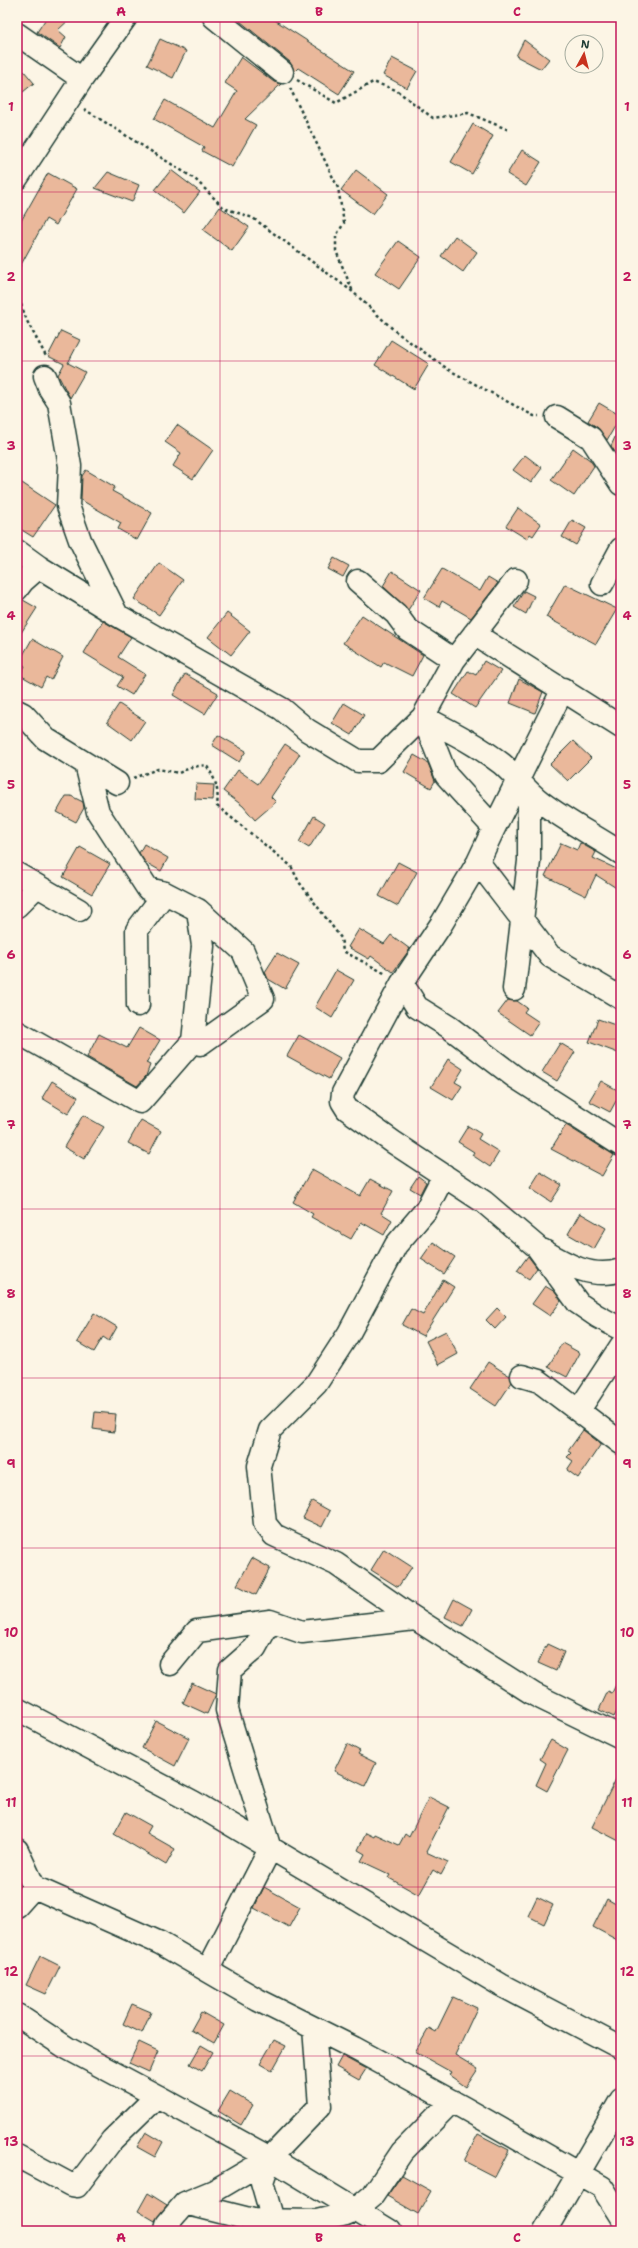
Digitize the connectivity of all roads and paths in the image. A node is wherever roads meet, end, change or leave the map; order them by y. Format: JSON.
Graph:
{"nodes":[{"id":1,"x":126,"y":17,"type":"edge"},
{"id":2,"x":214,"y":17,"type":"edge"},
{"id":3,"x":17,"y":34,"type":"edge"},
{"id":4,"x":282,"y":72,"type":"junction"},
{"id":5,"x":82,"y":79,"type":"junction"},
{"id":6,"x":68,"y":99,"type":"junction"},
{"id":7,"x":509,"y":130,"type":"dead end"},
{"id":8,"x":17,"y":178,"type":"edge"},
{"id":9,"x":354,"y":292,"type":"junction"},
{"id":10,"x":17,"y":293,"type":"edge"},
{"id":11,"x":45,"y":376,"type":"joint"},
{"id":12,"x":558,"y":417,"type":"joint"},
{"id":13,"x":621,"y":484,"type":"edge"},
{"id":14,"x":621,"y":549,"type":"edge"},
{"id":15,"x":17,"y":551,"type":"edge"},
{"id":16,"x":39,"y":567,"type":"junction"},
{"id":17,"x":516,"y":580,"type":"dead end"},
{"id":18,"x":358,"y":581,"type":"dead end"},
{"id":19,"x":602,"y":584,"type":"dead end"},
{"id":20,"x":17,"y":589,"type":"edge"},
{"id":21,"x":117,"y":616,"type":"junction"},
{"id":22,"x":474,"y":634,"type":"junction"},
{"id":23,"x":454,"y":660,"type":"junction"},
{"id":24,"x":563,"y":689,"type":"junction"},
{"id":25,"x":17,"y":711,"type":"edge"},
{"id":26,"x":423,"y":716,"type":"junction"},
{"id":27,"x":621,"y":727,"type":"edge"},
{"id":28,"x":86,"y":764,"type":"junction"},
{"id":29,"x":117,"y":783,"type":"joint"},
{"id":30,"x":524,"y":787,"type":"junction"},
{"id":31,"x":494,"y":828,"type":"junction"},
{"id":32,"x":621,"y":853,"type":"edge"},
{"id":33,"x":478,"y":862,"type":"junction"},
{"id":34,"x":17,"y":874,"type":"edge"},
{"id":35,"x":36,"y":886,"type":"junction"},
{"id":36,"x":165,"y":893,"type":"junction"},
{"id":37,"x":17,"y":906,"type":"edge"},
{"id":38,"x":79,"y":910,"type":"dead end"},
{"id":39,"x":198,"y":910,"type":"junction"},
{"id":40,"x":523,"y":921,"type":"junction"},
{"id":41,"x":402,"y":983,"type":"junction"},
{"id":42,"x":514,"y":989,"type":"dead end"},
{"id":43,"x":621,"y":998,"type":"edge"},
{"id":44,"x":138,"y":1005,"type":"dead end"},
{"id":45,"x":17,"y":1032,"type":"edge"},
{"id":46,"x":193,"y":1041,"type":"junction"},
{"id":47,"x":621,"y":1145,"type":"edge"},
{"id":48,"x":444,"y":1175,"type":"junction"},
{"id":49,"x":537,"y":1247,"type":"junction"},
{"id":50,"x":621,"y":1270,"type":"edge"},
{"id":51,"x":621,"y":1329,"type":"edge"},
{"id":52,"x":621,"y":1346,"type":"edge"},
{"id":53,"x":522,"y":1376,"type":"dead end"},
{"id":54,"x":579,"y":1410,"type":"junction"},
{"id":55,"x":621,"y":1443,"type":"edge"},
{"id":56,"x":416,"y":1619,"type":"junction"},
{"id":57,"x":270,"y":1621,"type":"junction"},
{"id":58,"x":302,"y":1632,"type":"junction"},
{"id":59,"x":255,"y":1648,"type":"junction"},
{"id":60,"x":170,"y":1664,"type":"dead end"},
{"id":61,"x":17,"y":1709,"type":"edge"},
{"id":62,"x":621,"y":1737,"type":"edge"},
{"id":63,"x":17,"y":1850,"type":"edge"},
{"id":64,"x":270,"y":1850,"type":"junction"},
{"id":65,"x":34,"y":1887,"type":"junction"},
{"id":66,"x":17,"y":1906,"type":"edge"},
{"id":67,"x":208,"y":1970,"type":"junction"},
{"id":68,"x":17,"y":2016,"type":"edge"},
{"id":69,"x":314,"y":2028,"type":"junction"},
{"id":70,"x":621,"y":2048,"type":"edge"},
{"id":71,"x":157,"y":2096,"type":"junction"},
{"id":72,"x":621,"y":2100,"type":"edge"},
{"id":73,"x":452,"y":2101,"type":"junction"},
{"id":74,"x":17,"y":2156,"type":"edge"},
{"id":75,"x":270,"y":2158,"type":"junction"},
{"id":76,"x":578,"y":2173,"type":"junction"},
{"id":77,"x":184,"y":2203,"type":"junction"},
{"id":78,"x":354,"y":2210,"type":"junction"},
{"id":79,"x":621,"y":2217,"type":"edge"},
{"id":80,"x":274,"y":2225,"type":"edge"},
{"id":81,"x":166,"y":2231,"type":"edge"},
{"id":82,"x":390,"y":2231,"type":"edge"},
{"id":83,"x":545,"y":2231,"type":"edge"}],
"edges":[{"from":1,"to":5,"type":"street"},
{"from":2,"to":4,"type":"street"},
{"from":3,"to":5,"type":"street"},
{"from":4,"to":7,"type":"path"},
{"from":4,"to":9,"type":"path"},
{"from":5,"to":6,"type":"street"},
{"from":6,"to":8,"type":"street"},
{"from":6,"to":9,"type":"path"},
{"from":9,"to":12,"type":"path"},
{"from":10,"to":11,"type":"path"},
{"from":11,"to":21,"type":"street"},
{"from":12,"to":13,"type":"street"},
{"from":14,"to":19,"type":"street"},
{"from":15,"to":16,"type":"street"},
{"from":16,"to":20,"type":"street"},
{"from":16,"to":21,"type":"street"},
{"from":17,"to":22,"type":"street"},
{"from":18,"to":23,"type":"street"},
{"from":21,"to":26,"type":"street"},
{"from":22,"to":23,"type":"street"},
{"from":22,"to":24,"type":"street"},
{"from":23,"to":26,"type":"street"},
{"from":24,"to":27,"type":"street"},
{"from":24,"to":30,"type":"street"},
{"from":25,"to":28,"type":"street"},
{"from":26,"to":30,"type":"street"},
{"from":26,"to":31,"type":"street"},
{"from":28,"to":29,"type":"street"},
{"from":28,"to":36,"type":"street"},
{"from":29,"to":41,"type":"path"},
{"from":30,"to":31,"type":"street"},
{"from":30,"to":32,"type":"street"},
{"from":30,"to":40,"type":"street"},
{"from":31,"to":33,"type":"street"},
{"from":33,"to":40,"type":"street"},
{"from":33,"to":41,"type":"street"},
{"from":34,"to":35,"type":"street"},
{"from":35,"to":37,"type":"street"},
{"from":35,"to":38,"type":"street"},
{"from":36,"to":39,"type":"street"},
{"from":36,"to":44,"type":"street"},
{"from":39,"to":46,"type":"street"},
{"from":39,"to":46,"type":"street"},
{"from":40,"to":42,"type":"street"},
{"from":40,"to":43,"type":"street"},
{"from":41,"to":47,"type":"street"},
{"from":41,"to":48,"type":"street"},
{"from":45,"to":46,"type":"street"},
{"from":48,"to":49,"type":"street"},
{"from":48,"to":56,"type":"street"},
{"from":49,"to":50,"type":"street"},
{"from":49,"to":51,"type":"street"},
{"from":52,"to":54,"type":"street"},
{"from":53,"to":54,"type":"street"},
{"from":54,"to":55,"type":"street"},
{"from":56,"to":58,"type":"street"},
{"from":56,"to":62,"type":"street"},
{"from":57,"to":58,"type":"street"},
{"from":57,"to":59,"type":"street"},
{"from":57,"to":60,"type":"street"},
{"from":58,"to":59,"type":"street"},
{"from":59,"to":64,"type":"street"},
{"from":61,"to":64,"type":"street"},
{"from":63,"to":65,"type":"street"},
{"from":64,"to":67,"type":"street"},
{"from":64,"to":70,"type":"street"},
{"from":65,"to":66,"type":"street"},
{"from":65,"to":67,"type":"street"},
{"from":67,"to":69,"type":"street"},
{"from":68,"to":71,"type":"street"},
{"from":69,"to":73,"type":"street"},
{"from":69,"to":75,"type":"street"},
{"from":71,"to":74,"type":"street"},
{"from":71,"to":75,"type":"street"},
{"from":72,"to":76,"type":"street"},
{"from":73,"to":76,"type":"street"},
{"from":73,"to":78,"type":"street"},
{"from":75,"to":77,"type":"street"},
{"from":75,"to":78,"type":"street"},
{"from":75,"to":80,"type":"street"},
{"from":76,"to":79,"type":"street"},
{"from":76,"to":83,"type":"street"},
{"from":77,"to":80,"type":"street"},
{"from":77,"to":81,"type":"street"},
{"from":78,"to":80,"type":"street"},
{"from":78,"to":82,"type":"street"}]}
